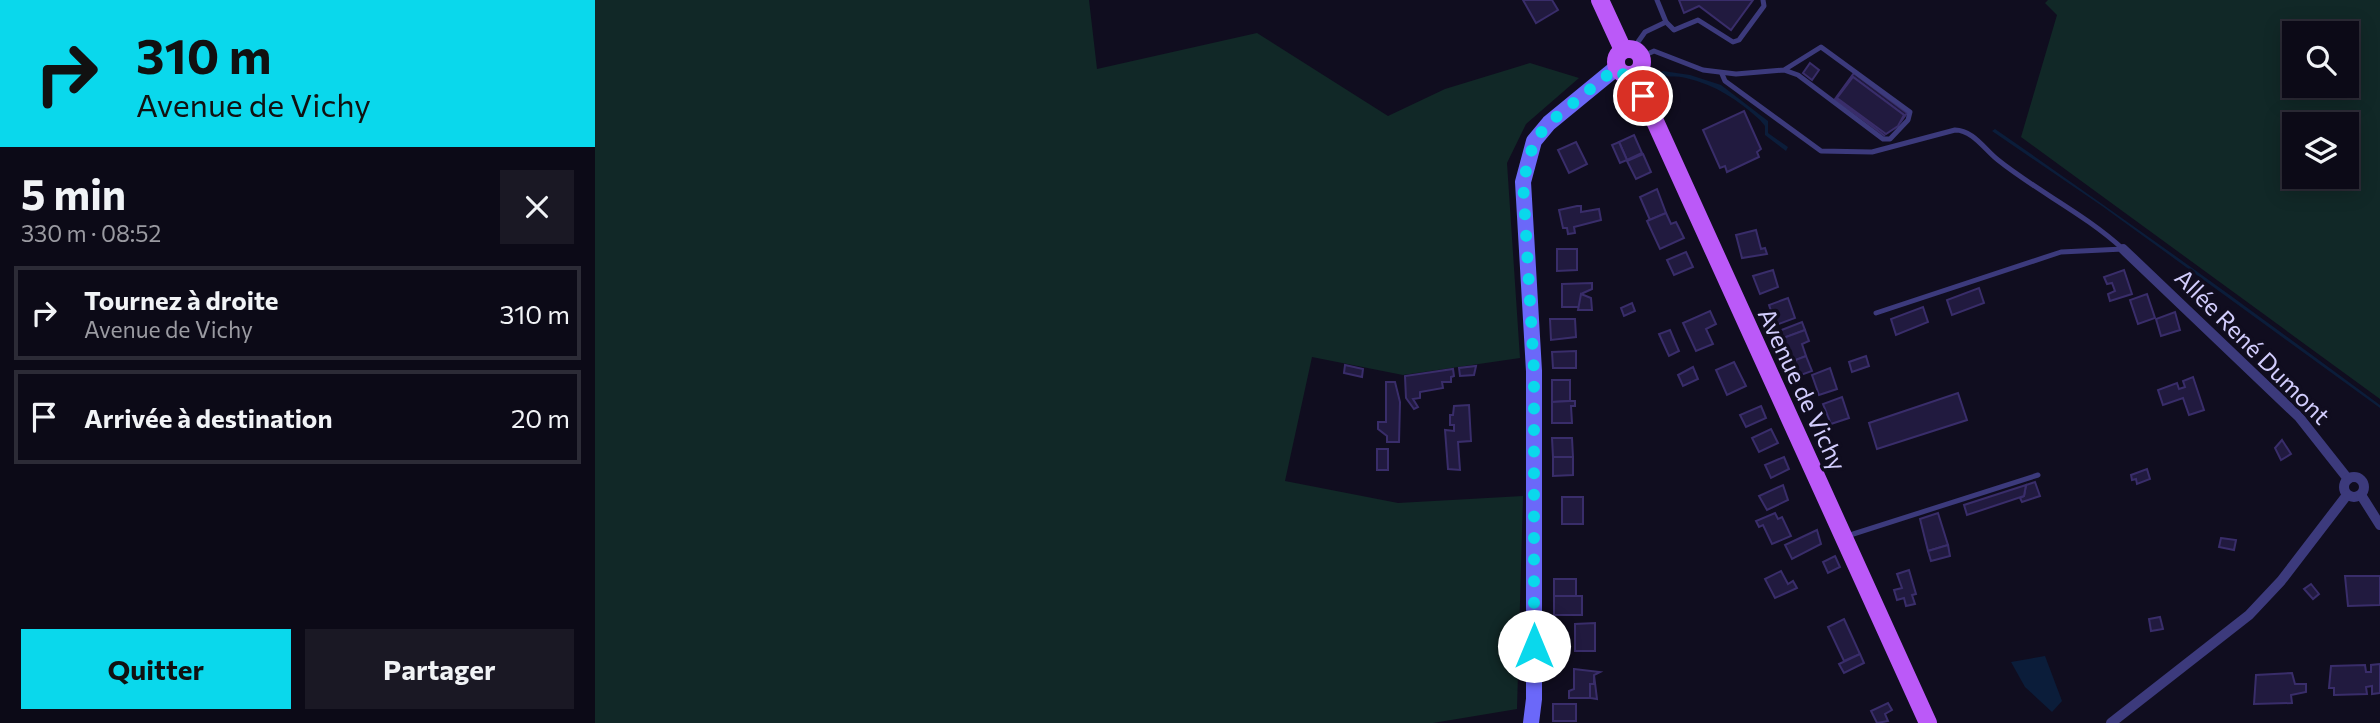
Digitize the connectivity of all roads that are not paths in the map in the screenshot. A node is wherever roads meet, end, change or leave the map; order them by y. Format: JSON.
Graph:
{"nodes":[{"id":1,"x":1600,"y":0,"type":"edge"},
{"id":2,"x":1657,"y":0,"type":"edge"},
{"id":3,"x":1763,"y":0,"type":"edge"},
{"id":4,"x":1666,"y":22,"type":"junction"},
{"id":5,"x":1632,"y":52,"type":"junction"},
{"id":6,"x":1616,"y":68,"type":"junction"},
{"id":7,"x":1784,"y":70,"type":"junction"},
{"id":8,"x":1722,"y":74,"type":"junction"},
{"id":9,"x":1634,"y":75,"type":"junction"},
{"id":10,"x":2123,"y":249,"type":"junction"},
{"id":11,"x":1876,"y":313,"type":"dead end"},
{"id":12,"x":2038,"y":475,"type":"dead end"},
{"id":13,"x":2348,"y":479,"type":"junction"},
{"id":14,"x":2347,"y":495,"type":"junction"},
{"id":15,"x":2361,"y":495,"type":"junction"},
{"id":16,"x":2380,"y":524,"type":"edge"},
{"id":17,"x":1844,"y":537,"type":"junction"},
{"id":18,"x":1531,"y":723,"type":"edge"},
{"id":19,"x":1928,"y":723,"type":"edge"},
{"id":20,"x":2111,"y":723,"type":"edge"}],
"edges":[{"from":1,"to":5,"type":"main road"},
{"from":2,"to":4,"type":"lane"},
{"from":3,"to":4,"type":"lane"},
{"from":4,"to":5,"type":"lane"},
{"from":5,"to":6,"type":"main road"},
{"from":5,"to":8,"type":"lane"},
{"from":5,"to":9,"type":"main road"},
{"from":6,"to":9,"type":"main road"},
{"from":6,"to":18,"type":"street"},
{"from":7,"to":7,"type":"lane"},
{"from":7,"to":8,"type":"lane"},
{"from":8,"to":10,"type":"lane"},
{"from":9,"to":17,"type":"main road","name":"Avenue de Vichy"},
{"from":10,"to":11,"type":"lane"},
{"from":10,"to":13,"type":"street","name":"Allée René Dumont"},
{"from":12,"to":17,"type":"lane"},
{"from":13,"to":14,"type":"street"},
{"from":13,"to":15,"type":"street"},
{"from":14,"to":15,"type":"street"},
{"from":14,"to":20,"type":"street"},
{"from":15,"to":16,"type":"street"},
{"from":17,"to":19,"type":"main road","name":"Avenue de Vichy"}]}
